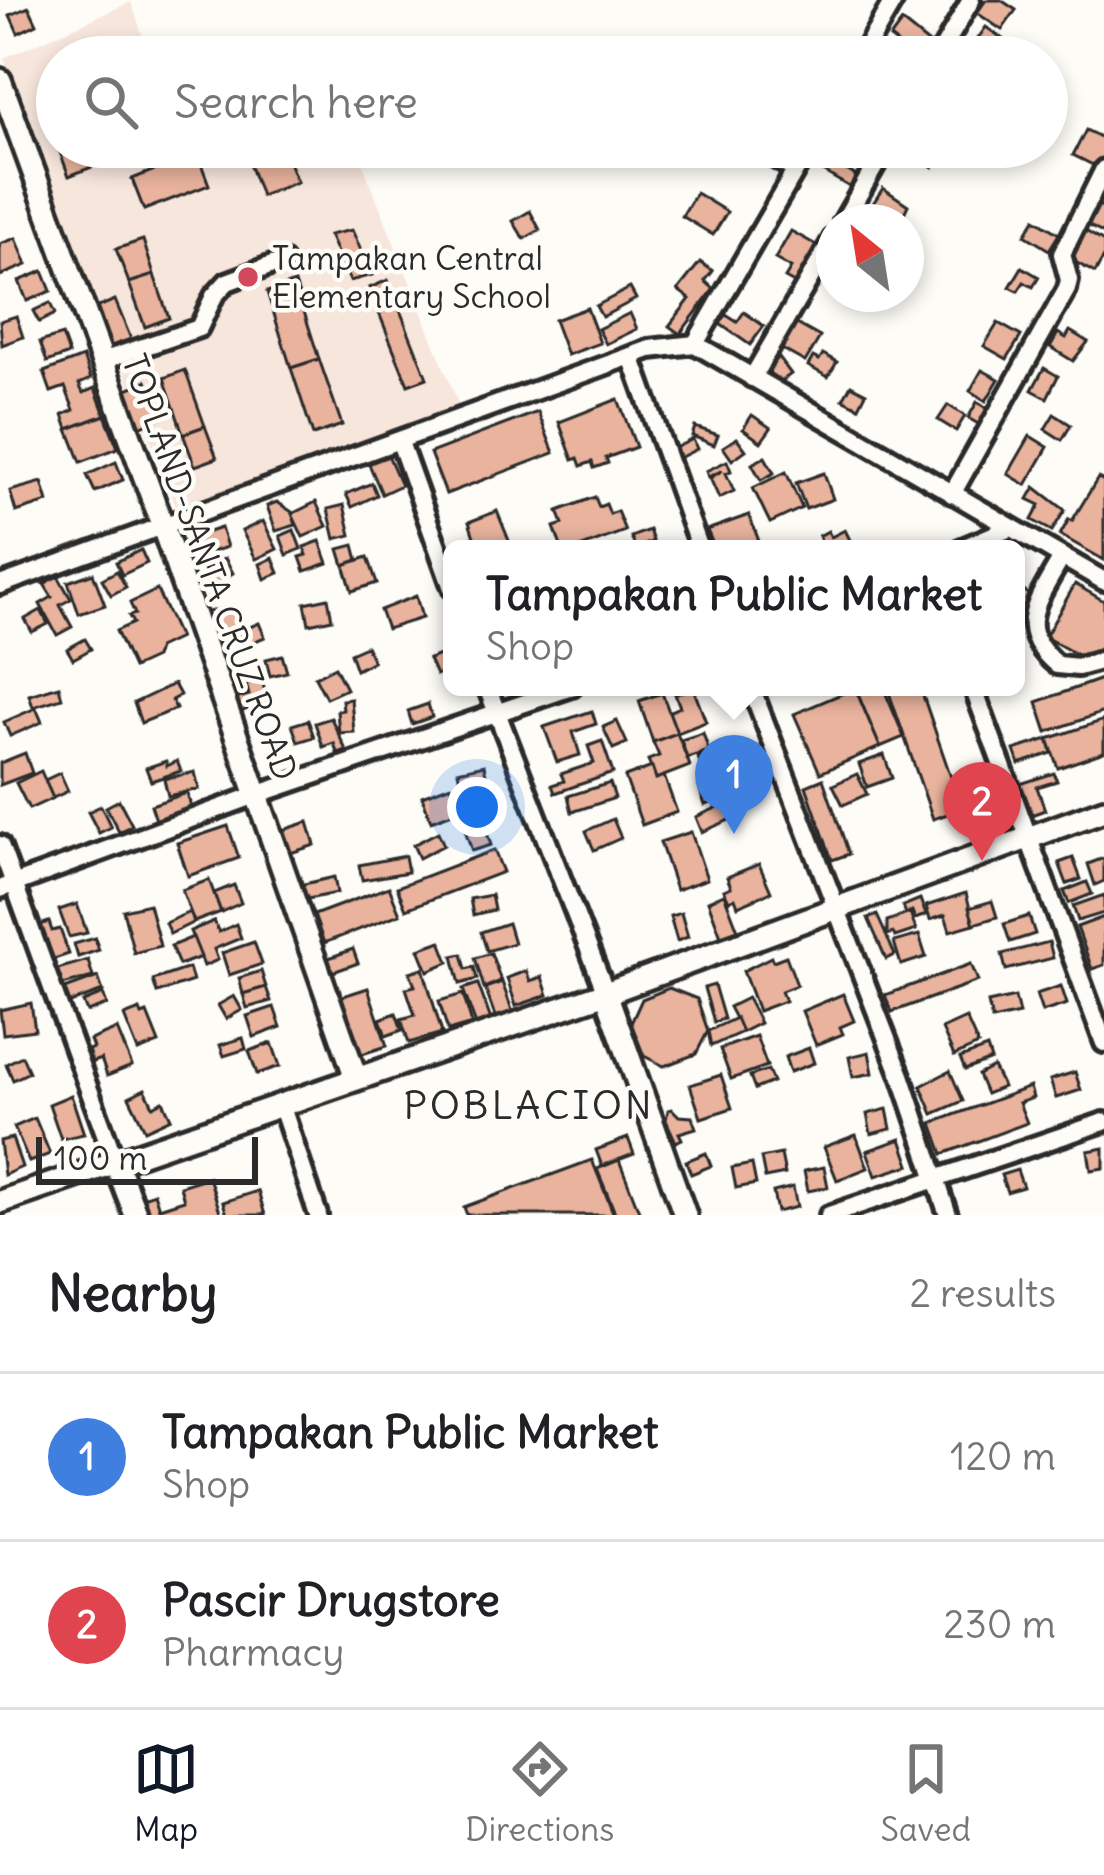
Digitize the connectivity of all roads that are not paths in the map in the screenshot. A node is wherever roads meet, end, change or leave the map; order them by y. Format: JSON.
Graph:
{"nodes":[{"id":1,"x":894,"y":0,"type":"edge"},
{"id":2,"x":971,"y":0,"type":"edge"},
{"id":3,"x":873,"y":36,"type":"edge"},
{"id":4,"x":950,"y":36,"type":"edge"},
{"id":5,"x":0,"y":80,"type":"edge"},
{"id":6,"x":792,"y":168,"type":"edge"},
{"id":7,"x":874,"y":168,"type":"edge"},
{"id":8,"x":795,"y":170,"type":"joint"},
{"id":9,"x":1104,"y":170,"type":"edge"},
{"id":10,"x":853,"y":204,"type":"edge"},
{"id":11,"x":283,"y":261,"type":"dead end"},
{"id":12,"x":816,"y":268,"type":"edge"},
{"id":13,"x":695,"y":344,"type":"junction"},
{"id":14,"x":631,"y":356,"type":"junction"},
{"id":15,"x":102,"y":361,"type":"junction"},
{"id":16,"x":752,"y":378,"type":"junction"},
{"id":17,"x":400,"y":442,"type":"junction"},
{"id":18,"x":952,"y":494,"type":"junction"},
{"id":19,"x":163,"y":527,"type":"junction"},
{"id":20,"x":1010,"y":528,"type":"junction"},
{"id":21,"x":697,"y":540,"type":"edge"},
{"id":22,"x":981,"y":540,"type":"edge"},
{"id":23,"x":1062,"y":557,"type":"junction"},
{"id":24,"x":443,"y":563,"type":"edge"},
{"id":25,"x":1104,"y":581,"type":"edge"},
{"id":26,"x":0,"y":585,"type":"edge"},
{"id":27,"x":1104,"y":660,"type":"edge"},
{"id":28,"x":490,"y":696,"type":"edge"},
{"id":29,"x":548,"y":696,"type":"edge"},
{"id":30,"x":755,"y":696,"type":"edge"},
{"id":31,"x":976,"y":696,"type":"edge"},
{"id":32,"x":496,"y":715,"type":"junction"},
{"id":33,"x":256,"y":795,"type":"junction"},
{"id":34,"x":1104,"y":809,"type":"edge"},
{"id":35,"x":1029,"y":836,"type":"junction"},
{"id":36,"x":0,"y":845,"type":"edge"},
{"id":37,"x":7,"y":887,"type":"edge"},
{"id":38,"x":838,"y":906,"type":"junction"},
{"id":39,"x":606,"y":993,"type":"junction"},
{"id":40,"x":1104,"y":1043,"type":"edge"},
{"id":41,"x":356,"y":1078,"type":"junction"},
{"id":42,"x":281,"y":1104,"type":"junction"},
{"id":43,"x":1104,"y":1122,"type":"edge"},
{"id":44,"x":115,"y":1161,"type":"junction"},
{"id":45,"x":936,"y":1180,"type":"junction"},
{"id":46,"x":0,"y":1202,"type":"edge"},
{"id":47,"x":136,"y":1215,"type":"edge"},
{"id":48,"x":318,"y":1215,"type":"edge"},
{"id":49,"x":685,"y":1215,"type":"edge"},
{"id":50,"x":829,"y":1215,"type":"edge"},
{"id":51,"x":948,"y":1215,"type":"edge"}],
"edges":[{"from":1,"to":3,"type":"street"},
{"from":2,"to":4,"type":"street"},
{"from":5,"to":15,"type":"main road","name":"TOPLAND-SANTA CRUZ ROAD"},
{"from":6,"to":8,"type":"street"},
{"from":7,"to":10,"type":"street"},
{"from":8,"to":13,"type":"street"},
{"from":9,"to":18,"type":"street"},
{"from":11,"to":15,"type":"street"},
{"from":12,"to":16,"type":"street"},
{"from":13,"to":14,"type":"street"},
{"from":13,"to":16,"type":"street"},
{"from":14,"to":17,"type":"street"},
{"from":14,"to":21,"type":"street"},
{"from":15,"to":19,"type":"main road","name":"TOPLAND-SANTA CRUZ ROAD"},
{"from":16,"to":18,"type":"street"},
{"from":17,"to":19,"type":"street"},
{"from":17,"to":24,"type":"street"},
{"from":18,"to":20,"type":"street"},
{"from":19,"to":26,"type":"street"},
{"from":19,"to":33,"type":"main road","name":"TOPLAND-SANTA CRUZ ROAD"},
{"from":20,"to":22,"type":"street"},
{"from":20,"to":23,"type":"street"},
{"from":23,"to":25,"type":"street"},
{"from":23,"to":27,"type":"street"},
{"from":28,"to":32,"type":"street"},
{"from":29,"to":32,"type":"street"},
{"from":30,"to":38,"type":"street"},
{"from":31,"to":35,"type":"street"},
{"from":32,"to":33,"type":"street"},
{"from":32,"to":39,"type":"street"},
{"from":33,"to":37,"type":"street"},
{"from":33,"to":41,"type":"main road","name":"TOPLAND-SANTA CRUZ ROAD"},
{"from":34,"to":35,"type":"main road"},
{"from":35,"to":38,"type":"main road"},
{"from":35,"to":40,"type":"street"},
{"from":36,"to":37,"type":"street"},
{"from":37,"to":44,"type":"street"},
{"from":38,"to":39,"type":"main road"},
{"from":38,"to":45,"type":"street"},
{"from":39,"to":41,"type":"main road"},
{"from":39,"to":49,"type":"main road"},
{"from":41,"to":42,"type":"main road"},
{"from":42,"to":44,"type":"main road"},
{"from":42,"to":48,"type":"street"},
{"from":43,"to":45,"type":"street"},
{"from":44,"to":46,"type":"main road"},
{"from":44,"to":47,"type":"main road"},
{"from":45,"to":50,"type":"street"},
{"from":45,"to":51,"type":"street"}]}
